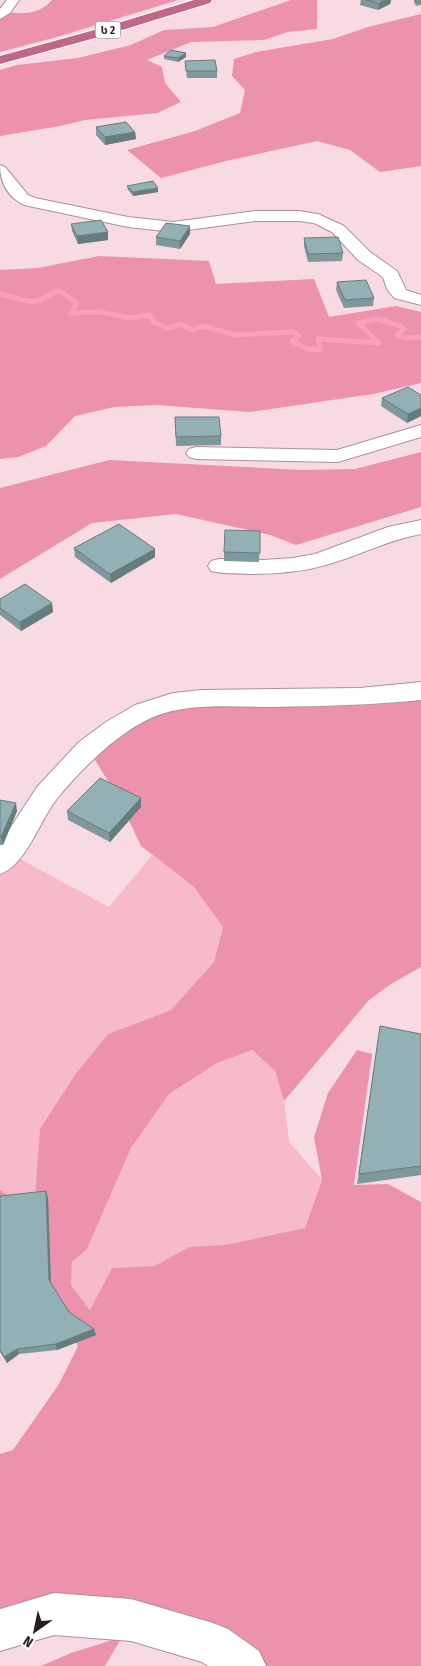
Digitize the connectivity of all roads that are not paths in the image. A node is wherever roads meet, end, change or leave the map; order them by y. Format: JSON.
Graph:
{"nodes":[{"id":1,"x":13,"y":0,"type":"edge"},
{"id":2,"x":206,"y":0,"type":"edge"},
{"id":3,"x":0,"y":15,"type":"edge"},
{"id":4,"x":5,"y":59,"type":"edge"},
{"id":5,"x":0,"y":170,"type":"edge"},
{"id":6,"x":421,"y":300,"type":"edge"},
{"id":7,"x":421,"y":431,"type":"edge"},
{"id":8,"x":196,"y":453,"type":"dead end"},
{"id":9,"x":421,"y":527,"type":"edge"},
{"id":10,"x":219,"y":566,"type":"dead end"},
{"id":11,"x":421,"y":691,"type":"edge"},
{"id":12,"x":0,"y":863,"type":"edge"},
{"id":13,"x":0,"y":1630,"type":"edge"},
{"id":14,"x":244,"y":1666,"type":"edge"}],
"edges":[{"from":1,"to":3,"type":"street"},
{"from":2,"to":4,"type":"highway","number":"ს 2"},
{"from":5,"to":6,"type":"street"},
{"from":7,"to":8,"type":"street"},
{"from":9,"to":10,"type":"street"},
{"from":11,"to":12,"type":"street"},
{"from":13,"to":14,"type":"street"}]}
